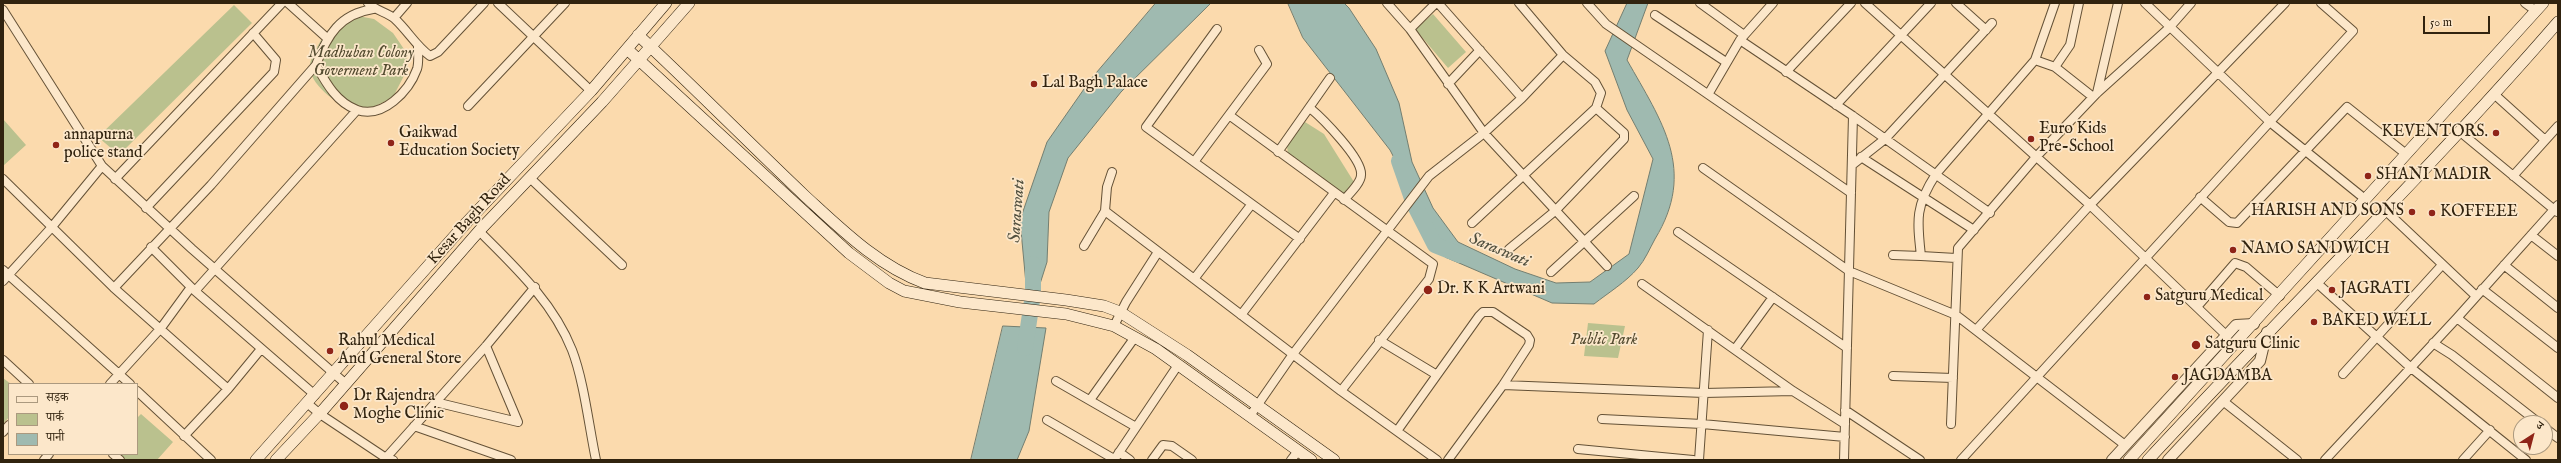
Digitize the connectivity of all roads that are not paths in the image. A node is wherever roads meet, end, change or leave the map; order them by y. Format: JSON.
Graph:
{"nodes":[{"id":1,"x":282,"y":3,"type":"edge"},
{"id":2,"x":288,"y":3,"type":"edge"},
{"id":3,"x":407,"y":3,"type":"edge"},
{"id":4,"x":484,"y":3,"type":"edge"},
{"id":5,"x":498,"y":3,"type":"edge"},
{"id":6,"x":565,"y":3,"type":"edge"},
{"id":7,"x":666,"y":3,"type":"edge"},
{"id":8,"x":689,"y":3,"type":"edge"},
{"id":9,"x":1387,"y":3,"type":"edge"},
{"id":10,"x":1437,"y":3,"type":"edge"},
{"id":11,"x":1519,"y":3,"type":"edge"},
{"id":12,"x":1587,"y":3,"type":"edge"},
{"id":13,"x":1700,"y":3,"type":"edge"},
{"id":14,"x":1851,"y":3,"type":"edge"},
{"id":15,"x":1865,"y":3,"type":"edge"},
{"id":16,"x":1931,"y":3,"type":"edge"},
{"id":17,"x":1956,"y":3,"type":"edge"},
{"id":18,"x":2055,"y":3,"type":"edge"},
{"id":19,"x":2079,"y":3,"type":"edge"},
{"id":20,"x":2118,"y":3,"type":"edge"},
{"id":21,"x":2145,"y":3,"type":"edge"},
{"id":22,"x":2191,"y":3,"type":"edge"},
{"id":23,"x":2285,"y":3,"type":"edge"},
{"id":24,"x":2321,"y":3,"type":"edge"},
{"id":25,"x":2524,"y":3,"type":"edge"},
{"id":26,"x":1769,"y":4,"type":"edge"},
{"id":27,"x":371,"y":6,"type":"edge"},
{"id":28,"x":2540,"y":7,"type":"edge"},
{"id":29,"x":3,"y":10,"type":"edge"},
{"id":30,"x":1655,"y":14,"type":"dead end"},
{"id":31,"x":394,"y":18,"type":"junction"},
{"id":32,"x":2558,"y":22,"type":"edge"},
{"id":33,"x":1992,"y":24,"type":"dead end"},
{"id":34,"x":2169,"y":28,"type":"junction"},
{"id":35,"x":1216,"y":29,"type":"dead end"},
{"id":36,"x":1410,"y":29,"type":"junction"},
{"id":37,"x":1986,"y":30,"type":"junction"},
{"id":38,"x":253,"y":33,"type":"junction"},
{"id":39,"x":638,"y":35,"type":"junction"},
{"id":40,"x":1900,"y":36,"type":"junction"},
{"id":41,"x":535,"y":37,"type":"junction"},
{"id":42,"x":1742,"y":38,"type":"junction"},
{"id":43,"x":328,"y":39,"type":"junction"},
{"id":44,"x":418,"y":47,"type":"junction"},
{"id":45,"x":651,"y":47,"type":"junction"},
{"id":46,"x":627,"y":49,"type":"junction"},
{"id":47,"x":1259,"y":50,"type":"dead end"},
{"id":48,"x":1480,"y":50,"type":"junction"},
{"id":49,"x":1563,"y":55,"type":"junction"},
{"id":50,"x":2036,"y":60,"type":"junction"},
{"id":51,"x":640,"y":61,"type":"junction"},
{"id":52,"x":1726,"y":62,"type":"junction"},
{"id":53,"x":316,"y":65,"type":"junction"},
{"id":54,"x":2055,"y":67,"type":"junction"},
{"id":55,"x":1786,"y":72,"type":"junction"},
{"id":56,"x":2218,"y":74,"type":"junction"},
{"id":57,"x":1944,"y":76,"type":"junction"},
{"id":58,"x":1330,"y":78,"type":"dead end"},
{"id":59,"x":1448,"y":84,"type":"junction"},
{"id":60,"x":591,"y":91,"type":"junction"},
{"id":61,"x":1709,"y":93,"type":"junction"},
{"id":62,"x":2494,"y":94,"type":"junction"},
{"id":63,"x":2095,"y":95,"type":"junction"},
{"id":64,"x":1522,"y":98,"type":"junction"},
{"id":65,"x":1836,"y":105,"type":"junction"},
{"id":66,"x":468,"y":106,"type":"dead end"},
{"id":67,"x":1310,"y":108,"type":"junction"},
{"id":68,"x":1596,"y":108,"type":"junction"},
{"id":69,"x":357,"y":110,"type":"junction"},
{"id":70,"x":1988,"y":114,"type":"junction"},
{"id":71,"x":1229,"y":115,"type":"junction"},
{"id":72,"x":1853,"y":116,"type":"junction"},
{"id":73,"x":2271,"y":123,"type":"junction"},
{"id":74,"x":2558,"y":126,"type":"edge"},
{"id":75,"x":2459,"y":131,"type":"junction"},
{"id":76,"x":1484,"y":133,"type":"junction"},
{"id":77,"x":1885,"y":139,"type":"junction"},
{"id":78,"x":2545,"y":140,"type":"junction"},
{"id":79,"x":1278,"y":152,"type":"junction"},
{"id":80,"x":2306,"y":152,"type":"junction"},
{"id":81,"x":2406,"y":154,"type":"junction"},
{"id":82,"x":1861,"y":157,"type":"junction"},
{"id":83,"x":2036,"y":157,"type":"junction"},
{"id":84,"x":1194,"y":162,"type":"junction"},
{"id":85,"x":1852,"y":165,"type":"junction"},
{"id":86,"x":102,"y":166,"type":"junction"},
{"id":87,"x":1703,"y":168,"type":"dead end"},
{"id":88,"x":1112,"y":172,"type":"dead end"},
{"id":89,"x":1936,"y":174,"type":"junction"},
{"id":90,"x":1522,"y":175,"type":"junction"},
{"id":91,"x":2513,"y":176,"type":"junction"},
{"id":92,"x":530,"y":178,"type":"junction"},
{"id":93,"x":3,"y":179,"type":"edge"},
{"id":94,"x":115,"y":179,"type":"junction"},
{"id":95,"x":1334,"y":193,"type":"junction"},
{"id":96,"x":1851,"y":193,"type":"junction"},
{"id":97,"x":1634,"y":196,"type":"dead end"},
{"id":98,"x":2200,"y":197,"type":"junction"},
{"id":99,"x":1923,"y":198,"type":"junction"},
{"id":100,"x":2365,"y":199,"type":"junction"},
{"id":101,"x":1344,"y":200,"type":"junction"},
{"id":102,"x":2090,"y":204,"type":"junction"},
{"id":103,"x":1251,"y":205,"type":"junction"},
{"id":104,"x":146,"y":208,"type":"junction"},
{"id":105,"x":2557,"y":209,"type":"edge"},
{"id":106,"x":1105,"y":211,"type":"junction"},
{"id":107,"x":1555,"y":211,"type":"junction"},
{"id":108,"x":2386,"y":211,"type":"junction"},
{"id":109,"x":1990,"y":213,"type":"junction"},
{"id":110,"x":1472,"y":223,"type":"dead end"},
{"id":111,"x":52,"y":228,"type":"junction"},
{"id":112,"x":169,"y":229,"type":"junction"},
{"id":113,"x":479,"y":230,"type":"junction"},
{"id":114,"x":1974,"y":230,"type":"junction"},
{"id":115,"x":1387,"y":232,"type":"junction"},
{"id":116,"x":1678,"y":232,"type":"dead end"},
{"id":117,"x":2531,"y":235,"type":"junction"},
{"id":118,"x":1300,"y":239,"type":"junction"},
{"id":119,"x":1584,"y":242,"type":"junction"},
{"id":120,"x":1084,"y":246,"type":"dead end"},
{"id":121,"x":151,"y":247,"type":"junction"},
{"id":122,"x":1509,"y":250,"type":"dead end"},
{"id":123,"x":1158,"y":252,"type":"junction"},
{"id":124,"x":1893,"y":255,"type":"dead end"},
{"id":125,"x":1921,"y":256,"type":"junction"},
{"id":126,"x":2558,"y":256,"type":"edge"},
{"id":127,"x":2147,"y":257,"type":"junction"},
{"id":128,"x":1956,"y":258,"type":"junction"},
{"id":129,"x":622,"y":265,"type":"dead end"},
{"id":130,"x":2442,"y":265,"type":"junction"},
{"id":131,"x":2504,"y":265,"type":"junction"},
{"id":132,"x":1607,"y":266,"type":"dead end"},
{"id":133,"x":214,"y":269,"type":"junction"},
{"id":134,"x":1849,"y":271,"type":"junction"},
{"id":135,"x":1552,"y":272,"type":"dead end"},
{"id":136,"x":5,"y":275,"type":"edge"},
{"id":137,"x":1194,"y":279,"type":"junction"},
{"id":138,"x":2317,"y":283,"type":"junction"},
{"id":139,"x":1642,"y":284,"type":"dead end"},
{"id":140,"x":535,"y":287,"type":"junction"},
{"id":141,"x":114,"y":288,"type":"junction"},
{"id":142,"x":193,"y":289,"type":"junction"},
{"id":143,"x":2482,"y":289,"type":"junction"},
{"id":144,"x":2280,"y":296,"type":"junction"},
{"id":145,"x":2476,"y":296,"type":"junction"},
{"id":146,"x":1773,"y":297,"type":"junction"},
{"id":147,"x":2197,"y":307,"type":"junction"},
{"id":148,"x":2558,"y":308,"type":"edge"},
{"id":149,"x":1120,"y":312,"type":"junction"},
{"id":150,"x":1241,"y":315,"type":"junction"},
{"id":151,"x":1956,"y":315,"type":"junction"},
{"id":152,"x":2457,"y":318,"type":"junction"},
{"id":153,"x":2254,"y":324,"type":"junction"},
{"id":154,"x":1114,"y":326,"type":"junction"},
{"id":155,"x":161,"y":328,"type":"junction"},
{"id":156,"x":1708,"y":330,"type":"junction"},
{"id":157,"x":1976,"y":330,"type":"junction"},
{"id":158,"x":2267,"y":332,"type":"junction"},
{"id":159,"x":2227,"y":336,"type":"junction"},
{"id":160,"x":1135,"y":337,"type":"junction"},
{"id":161,"x":2376,"y":338,"type":"junction"},
{"id":162,"x":1379,"y":340,"type":"junction"},
{"id":163,"x":2433,"y":343,"type":"junction"},
{"id":164,"x":486,"y":346,"type":"junction"},
{"id":165,"x":1847,"y":348,"type":"junction"},
{"id":166,"x":2558,"y":348,"type":"edge"},
{"id":167,"x":260,"y":349,"type":"junction"},
{"id":168,"x":1735,"y":349,"type":"junction"},
{"id":169,"x":1293,"y":354,"type":"junction"},
{"id":170,"x":3,"y":360,"type":"edge"},
{"id":171,"x":1178,"y":365,"type":"junction"},
{"id":172,"x":2410,"y":367,"type":"junction"},
{"id":173,"x":119,"y":374,"type":"junction"},
{"id":174,"x":334,"y":374,"type":"junction"},
{"id":175,"x":2343,"y":374,"type":"dead end"},
{"id":176,"x":1437,"y":375,"type":"junction"},
{"id":177,"x":1893,"y":376,"type":"dead end"},
{"id":178,"x":1953,"y":378,"type":"junction"},
{"id":179,"x":2037,"y":380,"type":"junction"},
{"id":180,"x":1056,"y":381,"type":"dead end"},
{"id":181,"x":28,"y":383,"type":"edge"},
{"id":182,"x":111,"y":383,"type":"edge"},
{"id":183,"x":129,"y":383,"type":"edge"},
{"id":184,"x":346,"y":384,"type":"junction"},
{"id":185,"x":1503,"y":385,"type":"junction"},
{"id":186,"x":228,"y":389,"type":"junction"},
{"id":187,"x":1341,"y":391,"type":"junction"},
{"id":188,"x":1793,"y":391,"type":"junction"},
{"id":189,"x":138,"y":392,"type":"edge"},
{"id":190,"x":1704,"y":393,"type":"junction"},
{"id":191,"x":2558,"y":398,"type":"edge"},
{"id":192,"x":311,"y":399,"type":"junction"},
{"id":193,"x":1090,"y":400,"type":"junction"},
{"id":194,"x":2223,"y":401,"type":"junction"},
{"id":195,"x":435,"y":402,"type":"junction"},
{"id":196,"x":1257,"y":406,"type":"junction"},
{"id":197,"x":1845,"y":410,"type":"junction"},
{"id":198,"x":320,"y":414,"type":"junction"},
{"id":199,"x":2529,"y":415,"type":"edge"},
{"id":200,"x":1250,"y":416,"type":"junction"},
{"id":201,"x":1602,"y":419,"type":"dead end"},
{"id":202,"x":1047,"y":420,"type":"dead end"},
{"id":203,"x":1702,"y":424,"type":"junction"},
{"id":204,"x":1845,"y":424,"type":"junction"},
{"id":205,"x":1951,"y":424,"type":"dead end"},
{"id":206,"x":414,"y":426,"type":"junction"},
{"id":207,"x":1136,"y":427,"type":"junction"},
{"id":208,"x":2490,"y":430,"type":"junction"},
{"id":209,"x":1397,"y":431,"type":"junction"},
{"id":210,"x":184,"y":436,"type":"junction"},
{"id":211,"x":1845,"y":436,"type":"junction"},
{"id":212,"x":2126,"y":445,"type":"junction"},
{"id":213,"x":1578,"y":449,"type":"dead end"},
{"id":214,"x":1298,"y":451,"type":"junction"},
{"id":215,"x":1116,"y":457,"type":"edge"},
{"id":216,"x":387,"y":459,"type":"edge"},
{"id":217,"x":211,"y":460,"type":"edge"},
{"id":218,"x":256,"y":460,"type":"edge"},
{"id":219,"x":276,"y":460,"type":"edge"},
{"id":220,"x":511,"y":460,"type":"edge"},
{"id":221,"x":596,"y":460,"type":"edge"},
{"id":222,"x":1130,"y":460,"type":"edge"},
{"id":223,"x":1152,"y":460,"type":"edge"},
{"id":224,"x":1192,"y":460,"type":"edge"},
{"id":225,"x":1291,"y":460,"type":"edge"},
{"id":226,"x":1311,"y":460,"type":"edge"},
{"id":227,"x":1334,"y":460,"type":"edge"},
{"id":228,"x":1437,"y":460,"type":"edge"},
{"id":229,"x":1448,"y":460,"type":"edge"},
{"id":230,"x":1693,"y":460,"type":"edge"},
{"id":231,"x":1698,"y":460,"type":"edge"},
{"id":232,"x":1844,"y":460,"type":"edge"},
{"id":233,"x":1920,"y":460,"type":"edge"},
{"id":234,"x":1962,"y":460,"type":"edge"},
{"id":235,"x":2112,"y":460,"type":"edge"},
{"id":236,"x":2129,"y":460,"type":"edge"},
{"id":237,"x":2148,"y":460,"type":"edge"},
{"id":238,"x":2168,"y":460,"type":"edge"},
{"id":239,"x":2297,"y":460,"type":"edge"},
{"id":240,"x":2325,"y":460,"type":"edge"},
{"id":241,"x":2463,"y":460,"type":"edge"},
{"id":242,"x":2526,"y":460,"type":"edge"}],
"edges":[{"from":1,"to":38,"type":"street"},
{"from":2,"to":43,"type":"street"},
{"from":3,"to":31,"type":"street"},
{"from":4,"to":44,"type":"street"},
{"from":5,"to":41,"type":"street"},
{"from":6,"to":41,"type":"street"},
{"from":7,"to":39,"type":"main road","name":"Kesar Bagh Road"},
{"from":8,"to":45,"type":"main road","name":"Kesar Bagh Road"},
{"from":9,"to":36,"type":"street"},
{"from":10,"to":36,"type":"street"},
{"from":10,"to":48,"type":"street"},
{"from":11,"to":49,"type":"street"},
{"from":12,"to":61,"type":"street"},
{"from":13,"to":42,"type":"street"},
{"from":14,"to":55,"type":"street"},
{"from":15,"to":40,"type":"street"},
{"from":16,"to":40,"type":"street"},
{"from":17,"to":37,"type":"street"},
{"from":18,"to":50,"type":"street"},
{"from":19,"to":54,"type":"street"},
{"from":20,"to":63,"type":"street"},
{"from":21,"to":34,"type":"street"},
{"from":22,"to":34,"type":"street"},
{"from":23,"to":56,"type":"street"},
{"from":24,"to":73,"type":"street"},
{"from":25,"to":28,"type":"street"},
{"from":26,"to":42,"type":"street"},
{"from":27,"to":31,"type":"street"},
{"from":27,"to":43,"type":"street"},
{"from":28,"to":81,"type":"main road"},
{"from":29,"to":86,"type":"street"},
{"from":30,"to":52,"type":"street"},
{"from":31,"to":44,"type":"street"},
{"from":32,"to":62,"type":"main road"},
{"from":33,"to":37,"type":"street"},
{"from":34,"to":56,"type":"street"},
{"from":34,"to":63,"type":"street"},
{"from":35,"to":84,"type":"street"},
{"from":36,"to":59,"type":"street"},
{"from":37,"to":57,"type":"street"},
{"from":38,"to":94,"type":"street"},
{"from":38,"to":104,"type":"street"},
{"from":39,"to":45,"type":"main road"},
{"from":39,"to":46,"type":"main road","name":"Kesar Bagh Road"},
{"from":40,"to":57,"type":"street"},
{"from":40,"to":65,"type":"street"},
{"from":41,"to":60,"type":"street"},
{"from":41,"to":66,"type":"street"},
{"from":42,"to":52,"type":"street"},
{"from":42,"to":55,"type":"street"},
{"from":43,"to":53,"type":"street"},
{"from":44,"to":69,"type":"street"},
{"from":45,"to":51,"type":"main road","name":"Kesar Bagh Road"},
{"from":45,"to":149,"type":"main road"},
{"from":46,"to":51,"type":"main road"},
{"from":46,"to":60,"type":"main road","name":"Kesar Bagh Road"},
{"from":47,"to":71,"type":"street"},
{"from":48,"to":59,"type":"street"},
{"from":48,"to":64,"type":"street"},
{"from":49,"to":64,"type":"street"},
{"from":49,"to":68,"type":"street"},
{"from":50,"to":54,"type":"street"},
{"from":50,"to":70,"type":"street"},
{"from":51,"to":92,"type":"main road","name":"Kesar Bagh Road"},
{"from":51,"to":154,"type":"main road"},
{"from":52,"to":61,"type":"street"},
{"from":53,"to":69,"type":"street"},
{"from":53,"to":112,"type":"street"},
{"from":54,"to":63,"type":"street"},
{"from":55,"to":65,"type":"street"},
{"from":56,"to":73,"type":"street"},
{"from":56,"to":102,"type":"street"},
{"from":57,"to":70,"type":"street"},
{"from":57,"to":77,"type":"street"},
{"from":58,"to":67,"type":"street"},
{"from":59,"to":76,"type":"street"},
{"from":60,"to":174,"type":"main road","name":"Kesar Bagh Road"},
{"from":61,"to":96,"type":"street"},
{"from":62,"to":75,"type":"main road"},
{"from":62,"to":78,"type":"street"},
{"from":63,"to":83,"type":"street"},
{"from":64,"to":76,"type":"street"},
{"from":65,"to":72,"type":"street"},
{"from":67,"to":79,"type":"street"},
{"from":67,"to":101,"type":"street"},
{"from":68,"to":90,"type":"street"},
{"from":68,"to":107,"type":"street"},
{"from":69,"to":133,"type":"street"},
{"from":70,"to":83,"type":"street"},
{"from":70,"to":89,"type":"street"},
{"from":71,"to":79,"type":"street"},
{"from":71,"to":84,"type":"street"},
{"from":72,"to":77,"type":"street"},
{"from":72,"to":85,"type":"street"},
{"from":73,"to":80,"type":"street"},
{"from":73,"to":98,"type":"street"},
{"from":74,"to":78,"type":"street"},
{"from":75,"to":91,"type":"street"},
{"from":75,"to":108,"type":"main road"},
{"from":76,"to":90,"type":"street"},
{"from":76,"to":115,"type":"street"},
{"from":77,"to":82,"type":"street"},
{"from":77,"to":89,"type":"street"},
{"from":78,"to":91,"type":"street"},
{"from":79,"to":95,"type":"street"},
{"from":80,"to":81,"type":"street"},
{"from":80,"to":98,"type":"street"},
{"from":80,"to":100,"type":"street"},
{"from":81,"to":100,"type":"main road"},
{"from":82,"to":85,"type":"street"},
{"from":82,"to":99,"type":"street"},
{"from":83,"to":102,"type":"street"},
{"from":83,"to":109,"type":"street"},
{"from":84,"to":103,"type":"street"},
{"from":85,"to":96,"type":"street"},
{"from":86,"to":94,"type":"street"},
{"from":86,"to":111,"type":"street"},
{"from":87,"to":134,"type":"street"},
{"from":88,"to":106,"type":"street"},
{"from":89,"to":99,"type":"street"},
{"from":89,"to":109,"type":"street"},
{"from":90,"to":107,"type":"street"},
{"from":90,"to":110,"type":"street"},
{"from":91,"to":105,"type":"street"},
{"from":92,"to":113,"type":"main road","name":"Kesar Bagh Road"},
{"from":92,"to":129,"type":"street"},
{"from":93,"to":111,"type":"street"},
{"from":94,"to":104,"type":"street"},
{"from":95,"to":101,"type":"street"},
{"from":95,"to":118,"type":"street"},
{"from":96,"to":134,"type":"street"},
{"from":97,"to":119,"type":"street"},
{"from":98,"to":127,"type":"street"},
{"from":99,"to":114,"type":"street"},
{"from":99,"to":125,"type":"street"},
{"from":100,"to":144,"type":"main road"},
{"from":101,"to":115,"type":"street"},
{"from":102,"to":127,"type":"street"},
{"from":102,"to":157,"type":"street"},
{"from":103,"to":118,"type":"street"},
{"from":103,"to":137,"type":"street"},
{"from":104,"to":112,"type":"street"},
{"from":105,"to":117,"type":"street"},
{"from":106,"to":120,"type":"street"},
{"from":106,"to":123,"type":"street"},
{"from":107,"to":119,"type":"street"},
{"from":107,"to":122,"type":"street"},
{"from":108,"to":130,"type":"street"},
{"from":108,"to":138,"type":"main road"},
{"from":109,"to":114,"type":"street"},
{"from":111,"to":136,"type":"street"},
{"from":111,"to":141,"type":"street"},
{"from":112,"to":121,"type":"street"},
{"from":112,"to":133,"type":"street"},
{"from":113,"to":140,"type":"street"},
{"from":113,"to":184,"type":"main road","name":"Kesar Bagh Road"},
{"from":114,"to":128,"type":"street"},
{"from":115,"to":162,"type":"street"},
{"from":115,"to":169,"type":"street"},
{"from":116,"to":146,"type":"street"},
{"from":117,"to":126,"type":"street"},
{"from":117,"to":131,"type":"street"},
{"from":118,"to":150,"type":"street"},
{"from":119,"to":132,"type":"street"},
{"from":119,"to":135,"type":"street"},
{"from":121,"to":141,"type":"street"},
{"from":121,"to":142,"type":"street"},
{"from":123,"to":137,"type":"street"},
{"from":123,"to":149,"type":"street"},
{"from":124,"to":125,"type":"street"},
{"from":125,"to":128,"type":"street"},
{"from":127,"to":147,"type":"street"},
{"from":127,"to":179,"type":"street"},
{"from":128,"to":151,"type":"street"},
{"from":130,"to":145,"type":"street"},
{"from":130,"to":161,"type":"street"},
{"from":131,"to":143,"type":"street"},
{"from":131,"to":148,"type":"street"},
{"from":133,"to":142,"type":"street"},
{"from":133,"to":174,"type":"street"},
{"from":134,"to":151,"type":"street"},
{"from":134,"to":165,"type":"street"},
{"from":136,"to":173,"type":"street"},
{"from":137,"to":150,"type":"street"},
{"from":138,"to":158,"type":"main road"},
{"from":138,"to":161,"type":"street"},
{"from":139,"to":156,"type":"street"},
{"from":140,"to":164,"type":"street"},
{"from":140,"to":221,"type":"street"},
{"from":141,"to":155,"type":"street"},
{"from":142,"to":155,"type":"street"},
{"from":142,"to":167,"type":"street"},
{"from":143,"to":145,"type":"street"},
{"from":143,"to":166,"type":"street"},
{"from":144,"to":147,"type":"street"},
{"from":144,"to":153,"type":"main road"},
{"from":145,"to":152,"type":"street"},
{"from":146,"to":165,"type":"street"},
{"from":146,"to":168,"type":"street"},
{"from":147,"to":159,"type":"street"},
{"from":149,"to":154,"type":"street"},
{"from":149,"to":196,"type":"main road"},
{"from":150,"to":169,"type":"street"},
{"from":151,"to":157,"type":"street"},
{"from":151,"to":178,"type":"street"},
{"from":152,"to":163,"type":"street"},
{"from":152,"to":191,"type":"street"},
{"from":153,"to":159,"type":"street"},
{"from":153,"to":236,"type":"main road"},
{"from":154,"to":160,"type":"main road"},
{"from":155,"to":173,"type":"street"},
{"from":155,"to":186,"type":"street"},
{"from":156,"to":168,"type":"street"},
{"from":156,"to":190,"type":"street"},
{"from":157,"to":179,"type":"street"},
{"from":158,"to":194,"type":"street"},
{"from":158,"to":237,"type":"main road"},
{"from":159,"to":212,"type":"street"},
{"from":160,"to":171,"type":"main road"},
{"from":160,"to":193,"type":"street"},
{"from":161,"to":172,"type":"street"},
{"from":161,"to":175,"type":"street"},
{"from":162,"to":176,"type":"street"},
{"from":162,"to":187,"type":"street"},
{"from":163,"to":172,"type":"street"},
{"from":163,"to":199,"type":"street"},
{"from":164,"to":195,"type":"street"},
{"from":164,"to":195,"type":"street"},
{"from":165,"to":197,"type":"street"},
{"from":167,"to":186,"type":"street"},
{"from":167,"to":192,"type":"street"},
{"from":168,"to":188,"type":"street"},
{"from":169,"to":187,"type":"street"},
{"from":169,"to":196,"type":"street"},
{"from":170,"to":181,"type":"street"},
{"from":171,"to":200,"type":"main road"},
{"from":171,"to":207,"type":"street"},
{"from":172,"to":208,"type":"street"},
{"from":172,"to":240,"type":"street"},
{"from":173,"to":182,"type":"street"},
{"from":173,"to":183,"type":"street"},
{"from":174,"to":184,"type":"street"},
{"from":174,"to":192,"type":"main road","name":"Kesar Bagh Road"},
{"from":176,"to":185,"type":"street"},
{"from":176,"to":209,"type":"street"},
{"from":177,"to":178,"type":"street"},
{"from":178,"to":205,"type":"street"},
{"from":179,"to":212,"type":"street"},
{"from":179,"to":234,"type":"street"},
{"from":180,"to":193,"type":"street"},
{"from":184,"to":198,"type":"main road","name":"Kesar Bagh Road"},
{"from":185,"to":190,"type":"street"},
{"from":185,"to":229,"type":"street"},
{"from":186,"to":210,"type":"street"},
{"from":187,"to":209,"type":"street"},
{"from":188,"to":190,"type":"street"},
{"from":188,"to":204,"type":"street"},
{"from":189,"to":210,"type":"street"},
{"from":190,"to":203,"type":"street"},
{"from":192,"to":198,"type":"street"},
{"from":192,"to":218,"type":"main road","name":"Kesar Bagh Road"},
{"from":193,"to":207,"type":"street"},
{"from":194,"to":238,"type":"street"},
{"from":194,"to":239,"type":"street"},
{"from":195,"to":206,"type":"street"},
{"from":196,"to":200,"type":"street"},
{"from":196,"to":227,"type":"main road"},
{"from":197,"to":204,"type":"street"},
{"from":197,"to":233,"type":"street"},
{"from":198,"to":216,"type":"street"},
{"from":198,"to":219,"type":"main road","name":"Kesar Bagh Road"},
{"from":200,"to":214,"type":"main road"},
{"from":201,"to":203,"type":"street"},
{"from":202,"to":215,"type":"street"},
{"from":203,"to":211,"type":"street"},
{"from":203,"to":231,"type":"street"},
{"from":204,"to":211,"type":"street"},
{"from":206,"to":216,"type":"street"},
{"from":206,"to":220,"type":"street"},
{"from":207,"to":215,"type":"street"},
{"from":208,"to":241,"type":"street"},
{"from":208,"to":242,"type":"street"},
{"from":209,"to":228,"type":"street"},
{"from":210,"to":217,"type":"street"},
{"from":211,"to":232,"type":"street"},
{"from":212,"to":235,"type":"street"},
{"from":213,"to":230,"type":"street"},
{"from":214,"to":225,"type":"street"},
{"from":214,"to":226,"type":"main road"},
{"from":215,"to":222,"type":"street"},
{"from":223,"to":224,"type":"street"}]}
